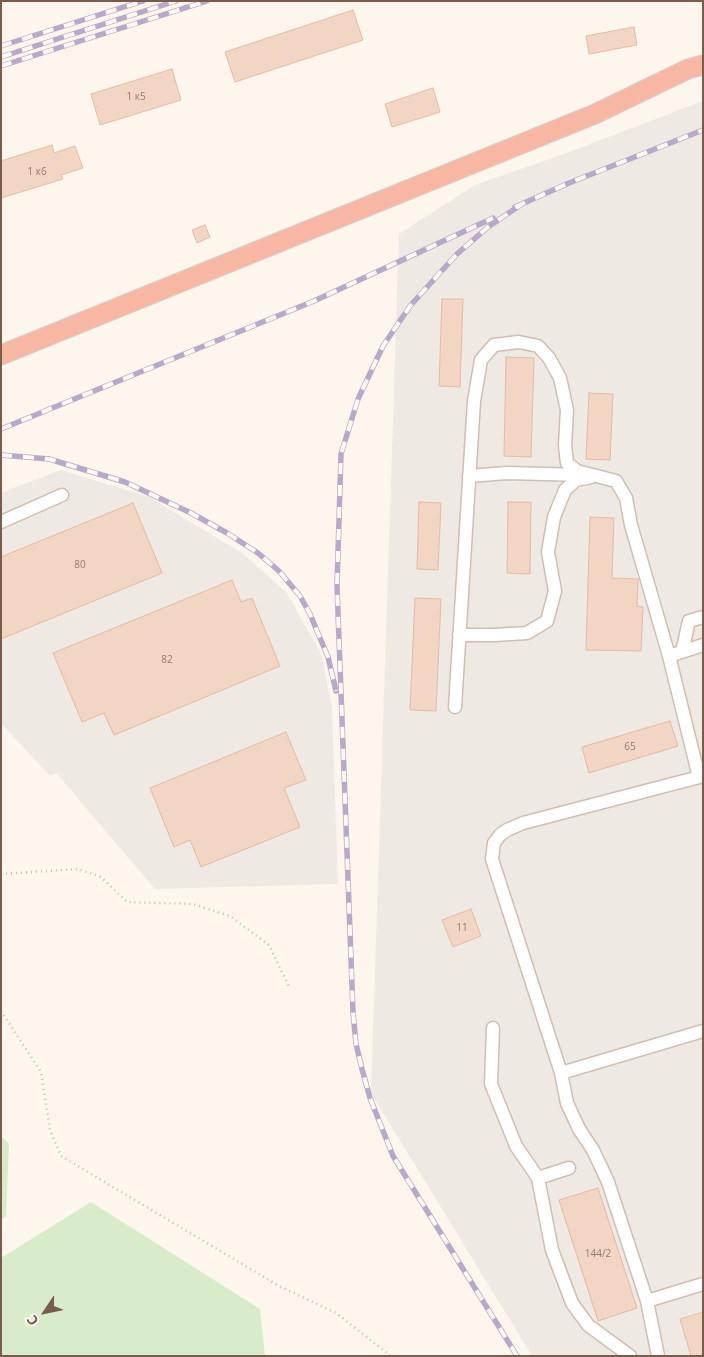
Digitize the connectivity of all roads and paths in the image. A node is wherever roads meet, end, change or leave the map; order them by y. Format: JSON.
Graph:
{"nodes":[{"id":1,"x":703,"y":65,"type":"edge"},
{"id":2,"x":1,"y":356,"type":"edge"},
{"id":3,"x":469,"y":476,"type":"junction"},
{"id":4,"x":596,"y":476,"type":"junction"},
{"id":5,"x":62,"y":495,"type":"dead end"},
{"id":6,"x":1,"y":522,"type":"edge"},
{"id":7,"x":703,"y":617,"type":"edge"},
{"id":8,"x":459,"y":635,"type":"junction"},
{"id":9,"x":703,"y":645,"type":"edge"},
{"id":10,"x":682,"y":652,"type":"junction"},
{"id":11,"x":669,"y":656,"type":"junction"},
{"id":12,"x":455,"y":707,"type":"dead end"},
{"id":13,"x":701,"y":776,"type":"edge"},
{"id":14,"x":1,"y":874,"type":"edge"},
{"id":15,"x":289,"y":988,"type":"dead end"},
{"id":16,"x":1,"y":1011,"type":"edge"},
{"id":17,"x":493,"y":1028,"type":"dead end"},
{"id":18,"x":703,"y":1031,"type":"edge"},
{"id":19,"x":561,"y":1073,"type":"junction"},
{"id":20,"x":569,"y":1168,"type":"dead end"},
{"id":21,"x":538,"y":1178,"type":"junction"},
{"id":22,"x":703,"y":1284,"type":"edge"},
{"id":23,"x":647,"y":1301,"type":"junction"},
{"id":24,"x":391,"y":1356,"type":"edge"},
{"id":25,"x":630,"y":1356,"type":"edge"},
{"id":26,"x":658,"y":1356,"type":"edge"}],
"edges":[{"from":1,"to":2,"type":"highway"},
{"from":3,"to":4,"type":"street"},
{"from":3,"to":4,"type":"street"},
{"from":3,"to":8,"type":"street"},
{"from":4,"to":8,"type":"street"},
{"from":4,"to":11,"type":"street"},
{"from":5,"to":6,"type":"street"},
{"from":7,"to":10,"type":"street"},
{"from":8,"to":12,"type":"street"},
{"from":9,"to":10,"type":"street"},
{"from":10,"to":11,"type":"street"},
{"from":11,"to":13,"type":"street"},
{"from":13,"to":19,"type":"street"},
{"from":14,"to":15,"type":"path"},
{"from":16,"to":24,"type":"path"},
{"from":17,"to":21,"type":"street"},
{"from":18,"to":19,"type":"street"},
{"from":19,"to":23,"type":"street"},
{"from":20,"to":21,"type":"street"},
{"from":21,"to":25,"type":"street"},
{"from":22,"to":23,"type":"street"},
{"from":23,"to":26,"type":"street"}]}
